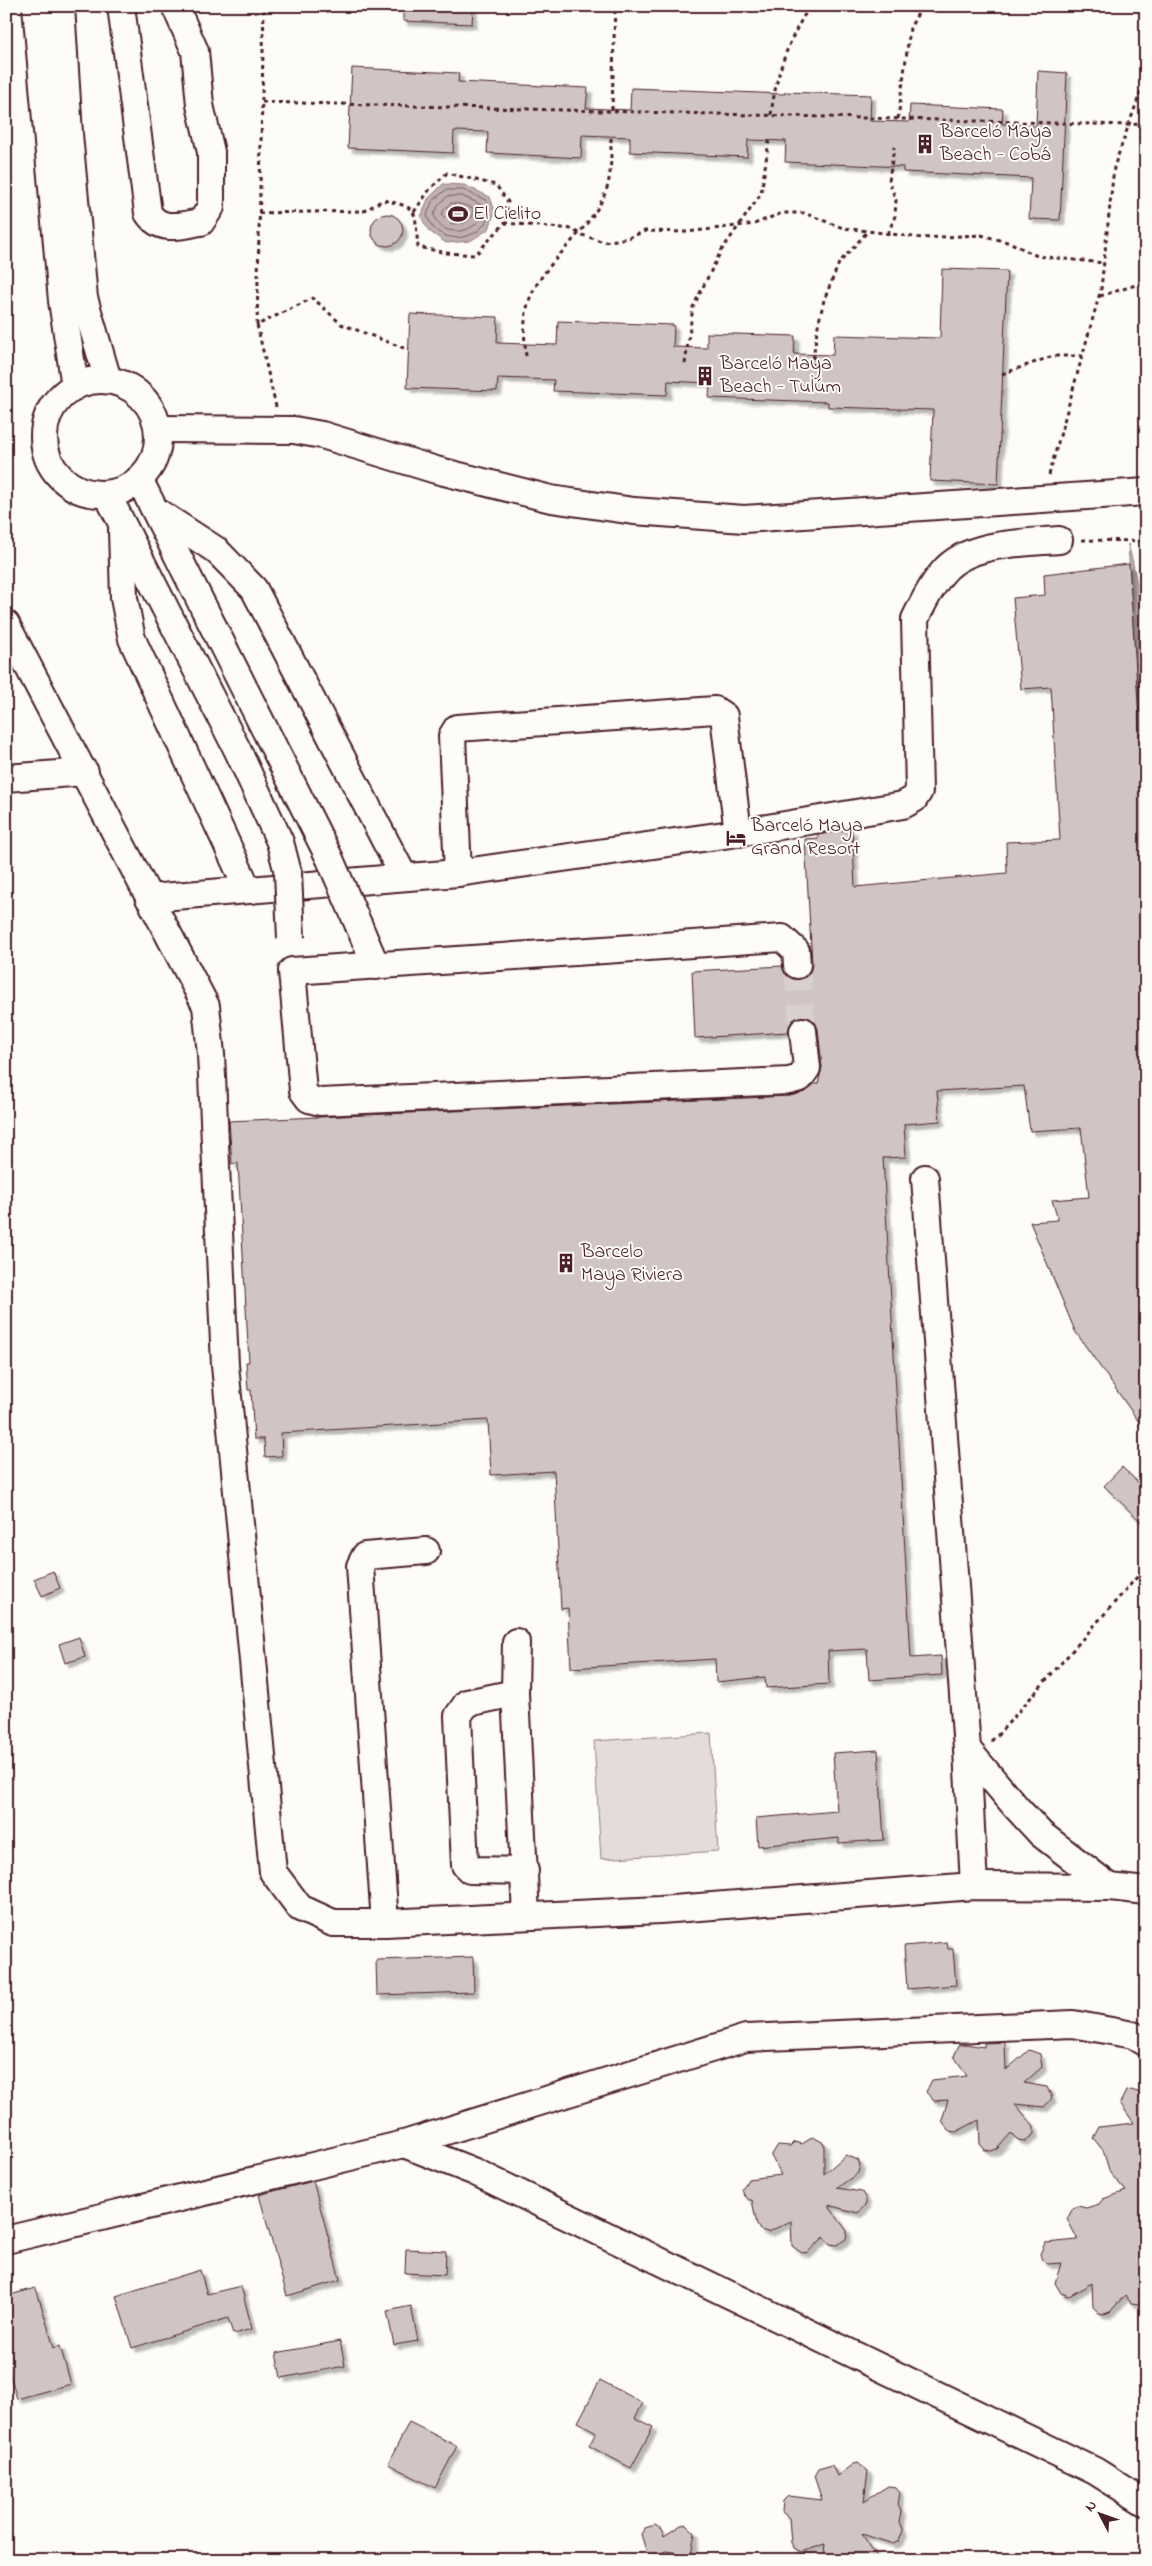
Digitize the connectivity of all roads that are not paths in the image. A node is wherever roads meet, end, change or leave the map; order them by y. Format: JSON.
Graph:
{"nodes":[{"id":1,"x":36,"y":6,"type":"edge"},
{"id":2,"x":61,"y":6,"type":"edge"},
{"id":3,"x":121,"y":6,"type":"edge"},
{"id":4,"x":175,"y":6,"type":"edge"},
{"id":5,"x":108,"y":380,"type":"junction"},
{"id":6,"x":75,"y":386,"type":"junction"},
{"id":7,"x":158,"y":430,"type":"junction"},
{"id":8,"x":139,"y":480,"type":"junction"},
{"id":9,"x":1146,"y":492,"type":"edge"},
{"id":10,"x":107,"y":494,"type":"junction"},
{"id":11,"x":156,"y":511,"type":"junction"},
{"id":12,"x":122,"y":522,"type":"junction"},
{"id":13,"x":1059,"y":540,"type":"road end"},
{"id":14,"x":6,"y":624,"type":"edge"},
{"id":15,"x":85,"y":772,"type":"junction"},
{"id":16,"x":6,"y":778,"type":"edge"},
{"id":17,"x":738,"y":833,"type":"junction"},
{"id":18,"x":458,"y":873,"type":"junction"},
{"id":19,"x":404,"y":878,"type":"junction"},
{"id":20,"x":248,"y":890,"type":"junction"},
{"id":21,"x":149,"y":898,"type":"junction"},
{"id":22,"x":797,"y":965,"type":"tunnel mouth"},
{"id":23,"x":376,"y":966,"type":"junction"},
{"id":24,"x":292,"y":972,"type":"junction"},
{"id":25,"x":803,"y":1031,"type":"tunnel mouth"},
{"id":26,"x":924,"y":1178,"type":"dead end"},
{"id":27,"x":426,"y":1551,"type":"dead end"},
{"id":28,"x":516,"y":1642,"type":"dead end"},
{"id":29,"x":515,"y":1693,"type":"junction"},
{"id":30,"x":967,"y":1749,"type":"junction"},
{"id":31,"x":525,"y":1871,"type":"junction"},
{"id":32,"x":974,"y":1886,"type":"junction"},
{"id":33,"x":1110,"y":1888,"type":"junction"},
{"id":34,"x":1146,"y":1891,"type":"edge"},
{"id":35,"x":526,"y":1916,"type":"junction"},
{"id":36,"x":385,"y":1923,"type":"junction"},
{"id":37,"x":1146,"y":2043,"type":"edge"},
{"id":38,"x":404,"y":2144,"type":"junction"},
{"id":39,"x":6,"y":2240,"type":"edge"},
{"id":40,"x":1146,"y":2503,"type":"edge"}],
"edges":[{"from":1,"to":6,"type":"street"},
{"from":2,"to":5,"type":"street"},
{"from":3,"to":4,"type":"street"},
{"from":5,"to":6,"type":"street"},
{"from":5,"to":7,"type":"street"},
{"from":6,"to":10,"type":"street"},
{"from":7,"to":8,"type":"street"},
{"from":7,"to":9,"type":"street"},
{"from":8,"to":10,"type":"street"},
{"from":8,"to":11,"type":"street"},
{"from":10,"to":12,"type":"street"},
{"from":11,"to":19,"type":"street"},
{"from":11,"to":23,"type":"street","bridge":true},
{"from":12,"to":20,"type":"street"},
{"from":12,"to":24,"type":"street","bridge":true},
{"from":13,"to":17,"type":"street"},
{"from":14,"to":15,"type":"street"},
{"from":15,"to":16,"type":"street"},
{"from":15,"to":21,"type":"street"},
{"from":17,"to":18,"type":"street"},
{"from":17,"to":18,"type":"street"},
{"from":18,"to":19,"type":"street"},
{"from":19,"to":20,"type":"street"},
{"from":20,"to":21,"type":"street"},
{"from":21,"to":36,"type":"street"},
{"from":22,"to":23,"type":"street"},
{"from":23,"to":24,"type":"street"},
{"from":24,"to":25,"type":"street"},
{"from":26,"to":30,"type":"street"},
{"from":27,"to":36,"type":"street"},
{"from":28,"to":29,"type":"street"},
{"from":29,"to":31,"type":"street"},
{"from":29,"to":31,"type":"street"},
{"from":30,"to":32,"type":"street"},
{"from":30,"to":33,"type":"street"},
{"from":31,"to":35,"type":"street"},
{"from":32,"to":33,"type":"street"},
{"from":32,"to":35,"type":"street"},
{"from":33,"to":34,"type":"street"},
{"from":35,"to":36,"type":"street"},
{"from":37,"to":38,"type":"street"},
{"from":38,"to":39,"type":"street"},
{"from":38,"to":40,"type":"street"}]}
